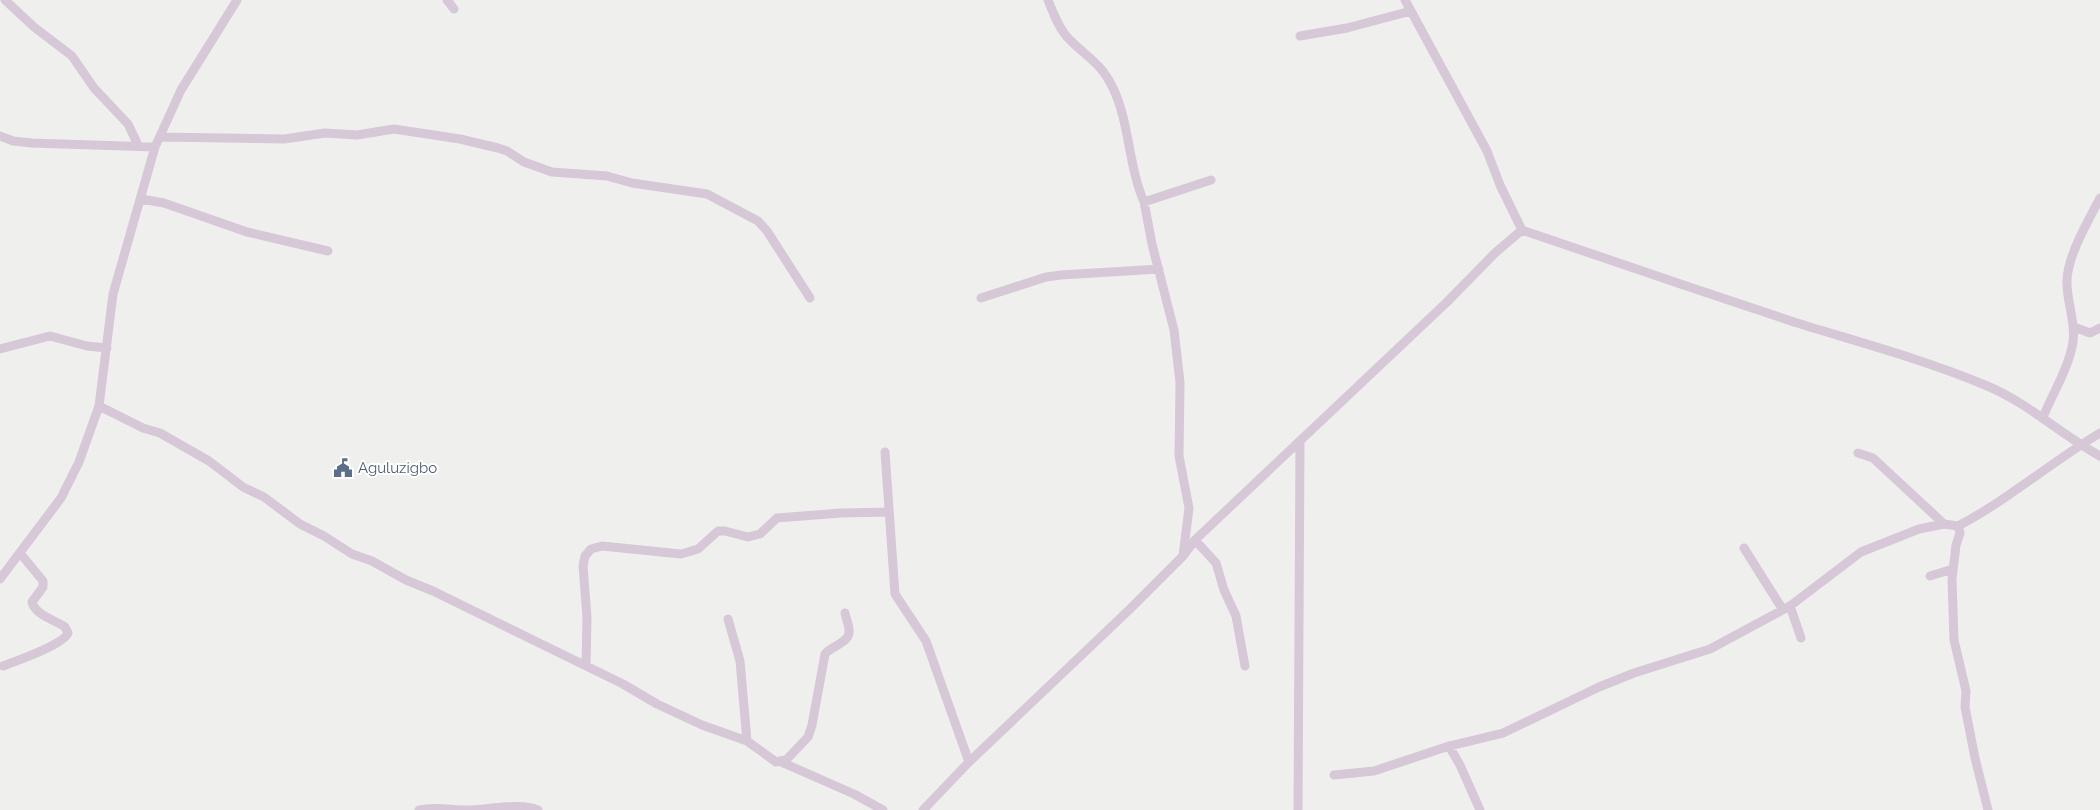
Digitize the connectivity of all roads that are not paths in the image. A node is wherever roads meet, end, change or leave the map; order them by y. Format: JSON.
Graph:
{"nodes":[{"id":1,"x":5,"y":0,"type":"edge"},
{"id":2,"x":237,"y":0,"type":"edge"},
{"id":3,"x":447,"y":0,"type":"edge"},
{"id":4,"x":1048,"y":0,"type":"edge"},
{"id":5,"x":1405,"y":0,"type":"edge"},
{"id":6,"x":454,"y":9,"type":"dead end"},
{"id":7,"x":1411,"y":11,"type":"junction"},
{"id":8,"x":1300,"y":36,"type":"dead end"},
{"id":9,"x":0,"y":136,"type":"edge"},
{"id":10,"x":160,"y":137,"type":"junction"},
{"id":11,"x":138,"y":145,"type":"junction"},
{"id":12,"x":156,"y":147,"type":"junction"},
{"id":13,"x":1211,"y":180,"type":"dead end"},
{"id":14,"x":2100,"y":198,"type":"edge"},
{"id":15,"x":141,"y":199,"type":"junction"},
{"id":16,"x":1144,"y":202,"type":"junction"},
{"id":17,"x":1522,"y":230,"type":"junction"},
{"id":18,"x":328,"y":251,"type":"dead end"},
{"id":19,"x":1159,"y":269,"type":"junction"},
{"id":20,"x":810,"y":298,"type":"dead end"},
{"id":21,"x":981,"y":298,"type":"dead end"},
{"id":22,"x":2074,"y":327,"type":"junction"},
{"id":23,"x":2100,"y":328,"type":"edge"},
{"id":24,"x":107,"y":348,"type":"junction"},
{"id":25,"x":0,"y":349,"type":"edge"},
{"id":26,"x":99,"y":406,"type":"junction"},
{"id":27,"x":2043,"y":417,"type":"junction"},
{"id":28,"x":2100,"y":434,"type":"edge"},
{"id":29,"x":1300,"y":441,"type":"junction"},
{"id":30,"x":2080,"y":445,"type":"junction"},
{"id":31,"x":885,"y":452,"type":"dead end"},
{"id":32,"x":1858,"y":453,"type":"dead end"},
{"id":33,"x":2100,"y":456,"type":"edge"},
{"id":34,"x":889,"y":512,"type":"junction"},
{"id":35,"x":1944,"y":524,"type":"junction"},
{"id":36,"x":1958,"y":526,"type":"junction"},
{"id":37,"x":1195,"y":540,"type":"junction"},
{"id":38,"x":1744,"y":548,"type":"dead end"},
{"id":39,"x":20,"y":553,"type":"junction"},
{"id":40,"x":1183,"y":556,"type":"junction"},
{"id":41,"x":1953,"y":569,"type":"junction"},
{"id":42,"x":1930,"y":576,"type":"dead end"},
{"id":43,"x":0,"y":579,"type":"edge"},
{"id":44,"x":1787,"y":608,"type":"junction"},
{"id":45,"x":844,"y":613,"type":"dead end"},
{"id":46,"x":728,"y":619,"type":"dead end"},
{"id":47,"x":1801,"y":638,"type":"dead end"},
{"id":48,"x":3,"y":666,"type":"dead end"},
{"id":49,"x":586,"y":666,"type":"junction"},
{"id":50,"x":1245,"y":666,"type":"dead end"},
{"id":51,"x":747,"y":741,"type":"junction"},
{"id":52,"x":1449,"y":746,"type":"junction"},
{"id":53,"x":781,"y":762,"type":"junction"},
{"id":54,"x":969,"y":762,"type":"junction"},
{"id":55,"x":1334,"y":775,"type":"dead end"},
{"id":56,"x":419,"y":810,"type":"edge"},
{"id":57,"x":538,"y":810,"type":"edge"},
{"id":58,"x":883,"y":810,"type":"edge"},
{"id":59,"x":923,"y":810,"type":"edge"},
{"id":60,"x":1298,"y":810,"type":"edge"},
{"id":61,"x":1480,"y":810,"type":"edge"},
{"id":62,"x":1988,"y":810,"type":"edge"}],
"edges":[{"from":1,"to":11,"type":"street"},
{"from":2,"to":10,"type":"street"},
{"from":3,"to":6,"type":"street"},
{"from":4,"to":16,"type":"street"},
{"from":5,"to":7,"type":"street"},
{"from":7,"to":8,"type":"street"},
{"from":7,"to":17,"type":"street"},
{"from":9,"to":11,"type":"street"},
{"from":10,"to":12,"type":"street"},
{"from":10,"to":20,"type":"street"},
{"from":11,"to":12,"type":"street"},
{"from":12,"to":15,"type":"street"},
{"from":13,"to":16,"type":"street"},
{"from":14,"to":22,"type":"street"},
{"from":15,"to":18,"type":"street"},
{"from":15,"to":24,"type":"street"},
{"from":16,"to":19,"type":"street"},
{"from":17,"to":27,"type":"street"},
{"from":17,"to":29,"type":"street"},
{"from":19,"to":21,"type":"street"},
{"from":19,"to":40,"type":"street"},
{"from":22,"to":23,"type":"street"},
{"from":22,"to":27,"type":"street"},
{"from":24,"to":25,"type":"street"},
{"from":24,"to":26,"type":"street"},
{"from":26,"to":39,"type":"street"},
{"from":26,"to":49,"type":"street"},
{"from":27,"to":30,"type":"street"},
{"from":28,"to":30,"type":"street"},
{"from":29,"to":37,"type":"street"},
{"from":29,"to":60,"type":"street"},
{"from":30,"to":33,"type":"street"},
{"from":30,"to":36,"type":"street"},
{"from":31,"to":34,"type":"street"},
{"from":32,"to":35,"type":"street"},
{"from":34,"to":49,"type":"street"},
{"from":34,"to":54,"type":"street"},
{"from":35,"to":36,"type":"street"},
{"from":35,"to":44,"type":"street"},
{"from":36,"to":41,"type":"street"},
{"from":37,"to":40,"type":"street"},
{"from":37,"to":50,"type":"street"},
{"from":38,"to":44,"type":"street"},
{"from":39,"to":43,"type":"street"},
{"from":39,"to":48,"type":"street"},
{"from":40,"to":54,"type":"street"},
{"from":41,"to":42,"type":"street"},
{"from":41,"to":62,"type":"street"},
{"from":44,"to":47,"type":"street"},
{"from":44,"to":52,"type":"street"},
{"from":45,"to":53,"type":"street"},
{"from":46,"to":51,"type":"street"},
{"from":49,"to":51,"type":"street"},
{"from":51,"to":53,"type":"street"},
{"from":52,"to":55,"type":"street"},
{"from":52,"to":61,"type":"street"},
{"from":53,"to":58,"type":"street"},
{"from":54,"to":59,"type":"street"},
{"from":56,"to":57,"type":"street"}]}
